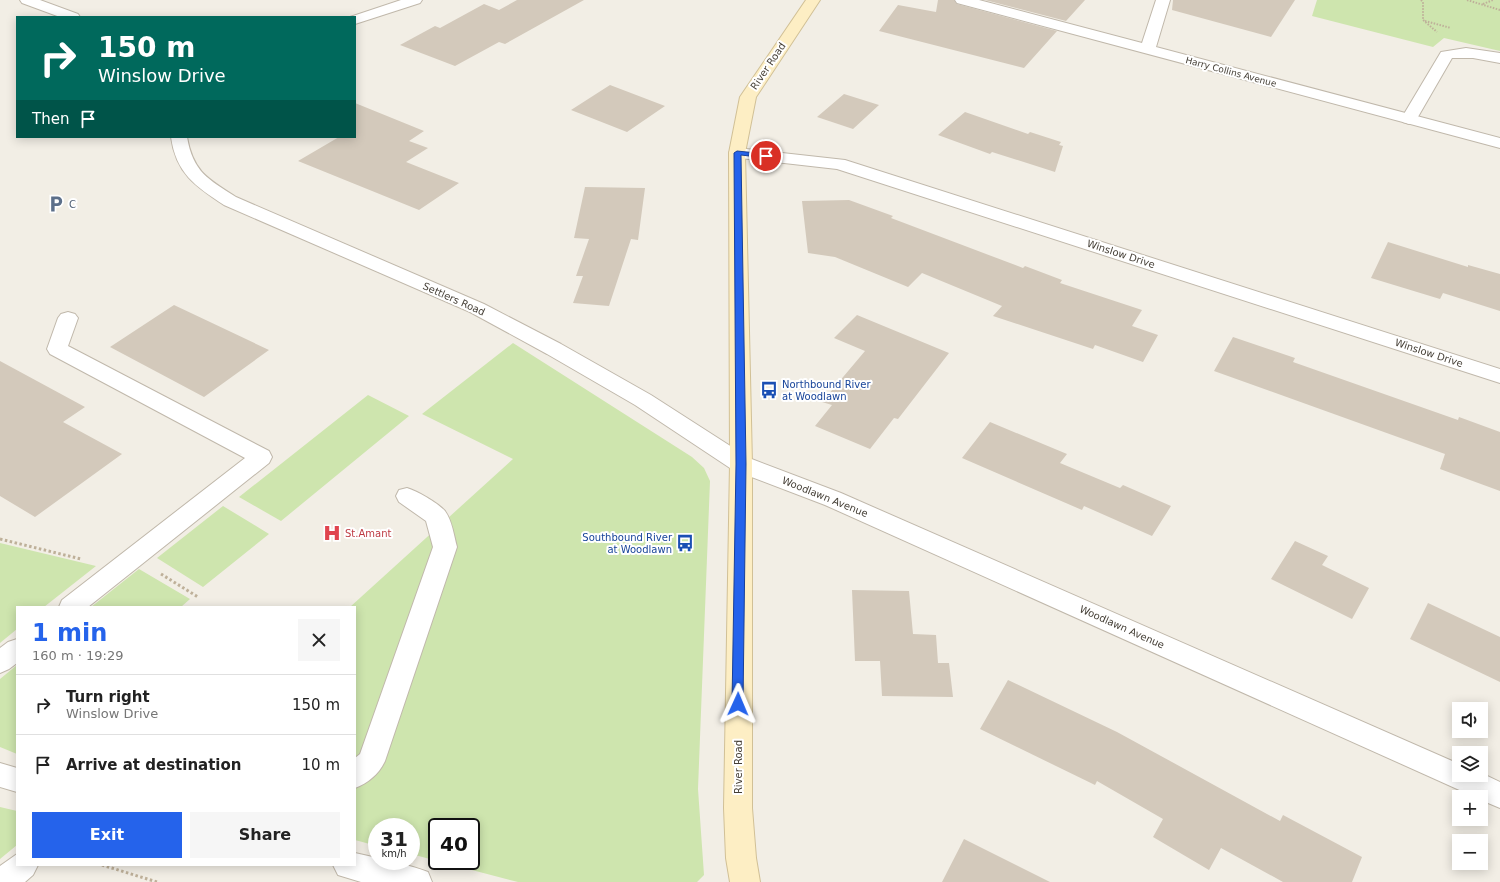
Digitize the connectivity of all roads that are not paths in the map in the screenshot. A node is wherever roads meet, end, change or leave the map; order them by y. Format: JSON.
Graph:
{"nodes":[{"id":1,"x":27,"y":0,"type":"edge"},
{"id":2,"x":415,"y":0,"type":"edge"},
{"id":3,"x":813,"y":0,"type":"edge"},
{"id":4,"x":962,"y":0,"type":"edge"},
{"id":5,"x":1163,"y":0,"type":"edge"},
{"id":6,"x":70,"y":16,"type":"edge"},
{"id":7,"x":356,"y":20,"type":"edge"},
{"id":8,"x":1148,"y":50,"type":"junction"},
{"id":9,"x":1500,"y":58,"type":"edge"},
{"id":10,"x":1409,"y":119,"type":"junction"},
{"id":11,"x":179,"y":138,"type":"edge"},
{"id":12,"x":1500,"y":143,"type":"edge"},
{"id":13,"x":737,"y":153,"type":"junction"},
{"id":14,"x":68,"y":318,"type":"dead end"},
{"id":15,"x":1500,"y":376,"type":"edge"},
{"id":16,"x":741,"y":464,"type":"junction"},
{"id":17,"x":407,"y":496,"type":"dead end"},
{"id":18,"x":72,"y":606,"type":"edge"},
{"id":19,"x":16,"y":650,"type":"edge"},
{"id":20,"x":0,"y":662,"type":"edge"},
{"id":21,"x":0,"y":775,"type":"edge"},
{"id":22,"x":356,"y":775,"type":"edge"},
{"id":23,"x":16,"y":780,"type":"edge"},
{"id":24,"x":1500,"y":795,"type":"edge"},
{"id":25,"x":23,"y":866,"type":"edge"},
{"id":26,"x":352,"y":866,"type":"edge"},
{"id":27,"x":3,"y":882,"type":"edge"},
{"id":28,"x":417,"y":882,"type":"edge"},
{"id":29,"x":745,"y":882,"type":"edge"}],
"edges":[{"from":1,"to":6,"type":"street"},
{"from":2,"to":7,"type":"street"},
{"from":3,"to":13,"type":"street","name":"River Road"},
{"from":4,"to":8,"type":"street","name":"Harry Collins Avenue"},
{"from":5,"to":8,"type":"street"},
{"from":8,"to":10,"type":"street","name":"Harry Collins Avenue"},
{"from":9,"to":10,"type":"street"},
{"from":10,"to":12,"type":"street","name":"Harry Collins Avenue"},
{"from":11,"to":16,"type":"street","name":"Settlers Road"},
{"from":13,"to":15,"type":"street","name":"Winslow Drive"},
{"from":13,"to":16,"type":"street","name":"River Road"},
{"from":14,"to":18,"type":"street"},
{"from":16,"to":24,"type":"street","name":"Woodlawn Avenue"},
{"from":16,"to":29,"type":"street","name":"River Road"},
{"from":17,"to":22,"type":"street"},
{"from":19,"to":20,"type":"street"},
{"from":21,"to":23,"type":"street"},
{"from":25,"to":27,"type":"street"},
{"from":26,"to":28,"type":"street"}]}
